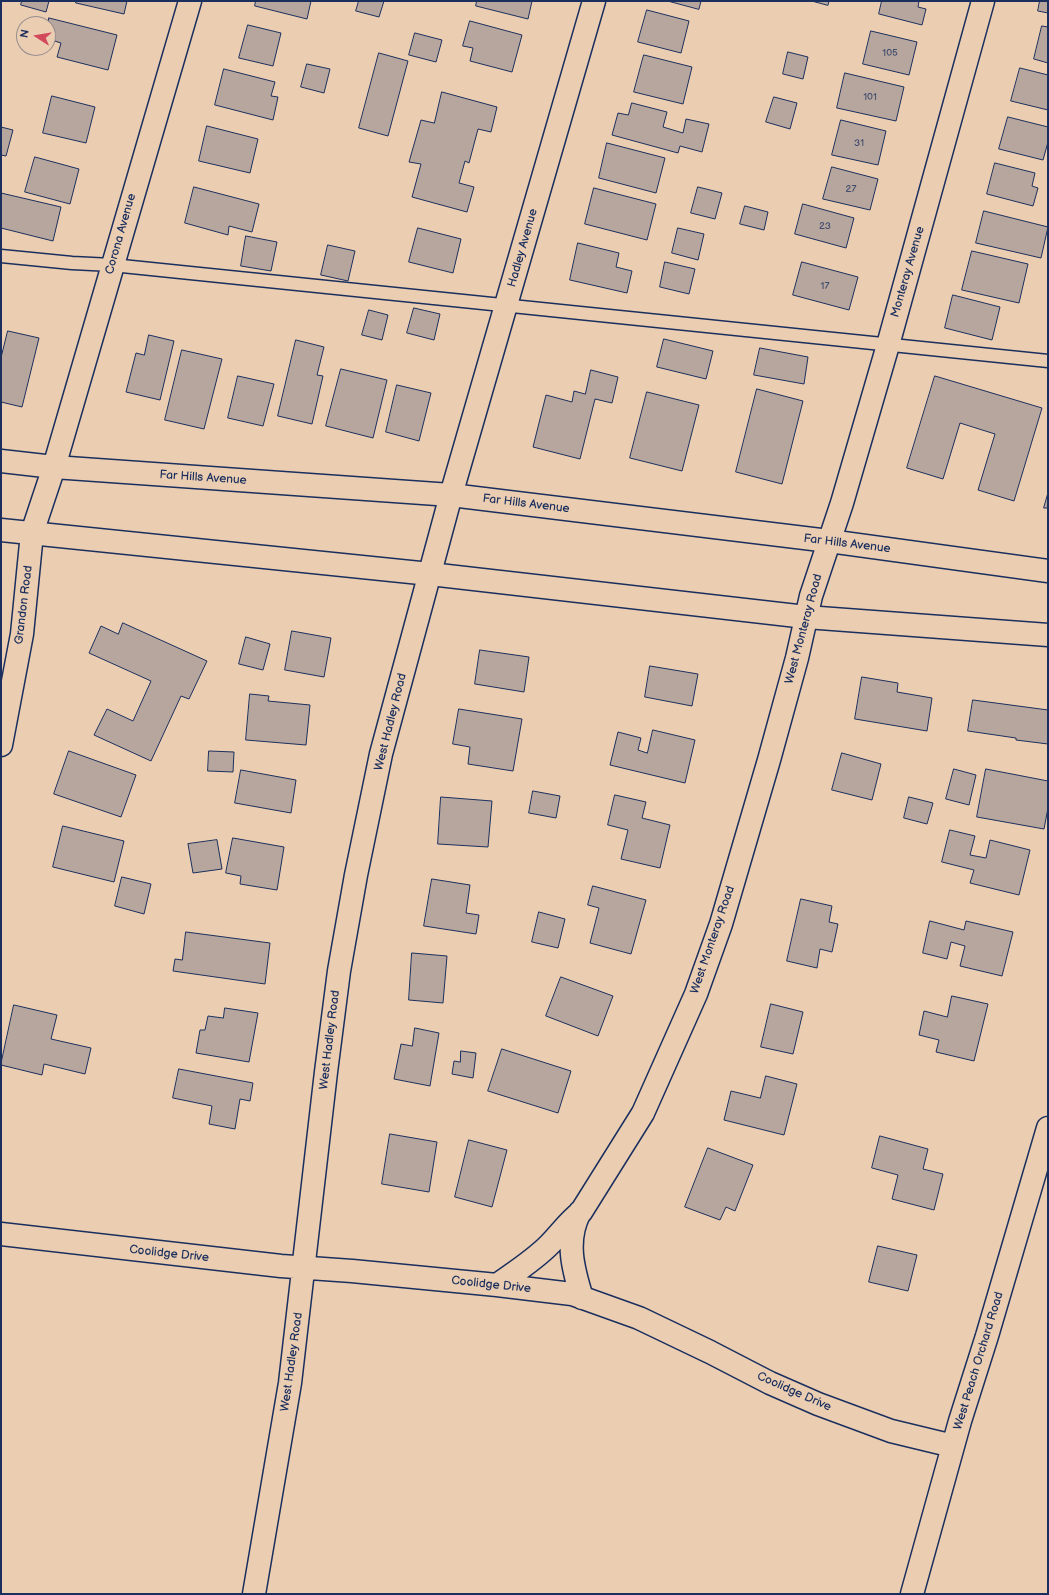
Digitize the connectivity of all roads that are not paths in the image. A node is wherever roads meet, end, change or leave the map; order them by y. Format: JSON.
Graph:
{"nodes":[{"id":1,"x":190,"y":1,"type":"edge"},
{"id":2,"x":594,"y":1,"type":"edge"},
{"id":3,"x":983,"y":1,"type":"edge"},
{"id":4,"x":1,"y":256,"type":"edge"},
{"id":5,"x":112,"y":265,"type":"junction"},
{"id":6,"x":506,"y":306,"type":"junction"},
{"id":7,"x":888,"y":345,"type":"junction"},
{"id":8,"x":1048,"y":361,"type":"edge"},
{"id":9,"x":1,"y":461,"type":"edge"},
{"id":10,"x":54,"y":467,"type":"junction"},
{"id":11,"x":451,"y":495,"type":"junction"},
{"id":12,"x":1,"y":530,"type":"edge"},
{"id":13,"x":32,"y":533,"type":"junction"},
{"id":14,"x":829,"y":541,"type":"junction"},
{"id":15,"x":1048,"y":571,"type":"edge"},
{"id":16,"x":430,"y":574,"type":"junction"},
{"id":17,"x":806,"y":617,"type":"junction"},
{"id":18,"x":1048,"y":635,"type":"edge"},
{"id":19,"x":1,"y":745,"type":"edge"},
{"id":20,"x":1048,"y":1128,"type":"edge"},
{"id":21,"x":581,"y":1212,"type":"junction"},
{"id":22,"x":1,"y":1234,"type":"edge"},
{"id":23,"x":304,"y":1268,"type":"junction"},
{"id":24,"x":497,"y":1285,"type":"junction"},
{"id":25,"x":582,"y":1298,"type":"junction"},
{"id":26,"x":953,"y":1446,"type":"junction"},
{"id":27,"x":254,"y":1594,"type":"edge"},
{"id":28,"x":912,"y":1594,"type":"edge"}],
"edges":[{"from":1,"to":5,"type":"street","name":"Corona Avenue"},
{"from":2,"to":6,"type":"street","name":"Hadley Avenue"},
{"from":3,"to":7,"type":"street","name":"Monteray Avenue"},
{"from":4,"to":5,"type":"lane"},
{"from":5,"to":6,"type":"lane"},
{"from":5,"to":10,"type":"street","name":"Corona Avenue"},
{"from":6,"to":7,"type":"lane"},
{"from":6,"to":11,"type":"street","name":"Hadley Avenue"},
{"from":7,"to":8,"type":"lane"},
{"from":7,"to":14,"type":"street","name":"Monteray Avenue"},
{"from":9,"to":10,"type":"street","name":"Far Hills Avenue"},
{"from":10,"to":11,"type":"street","name":"Far Hills Avenue"},
{"from":10,"to":13,"type":"street","name":"Grandon Road"},
{"from":11,"to":14,"type":"street","name":"Far Hills Avenue"},
{"from":11,"to":16,"type":"street","name":"West Hadley Road"},
{"from":12,"to":13,"type":"street"},
{"from":13,"to":16,"type":"street"},
{"from":13,"to":19,"type":"street","name":"Grandon Road"},
{"from":14,"to":15,"type":"street","name":"Far Hills Avenue"},
{"from":14,"to":17,"type":"street","name":"West Monteray Road"},
{"from":16,"to":17,"type":"street"},
{"from":16,"to":23,"type":"street","name":"West Hadley Road"},
{"from":17,"to":18,"type":"street"},
{"from":17,"to":21,"type":"street","name":"West Monteray Road"},
{"from":20,"to":26,"type":"street","name":"West Peach Orchard Road"},
{"from":21,"to":24,"type":"street","name":"West Monteray Road"},
{"from":21,"to":25,"type":"street"},
{"from":22,"to":23,"type":"street","name":"Coolidge Drive"},
{"from":23,"to":24,"type":"street","name":"Coolidge Drive"},
{"from":23,"to":27,"type":"street","name":"West Hadley Road"},
{"from":24,"to":25,"type":"street","name":"Coolidge Drive"},
{"from":25,"to":26,"type":"street","name":"Coolidge Drive"},
{"from":26,"to":28,"type":"street","name":"West Peach Orchard Road"}]}
